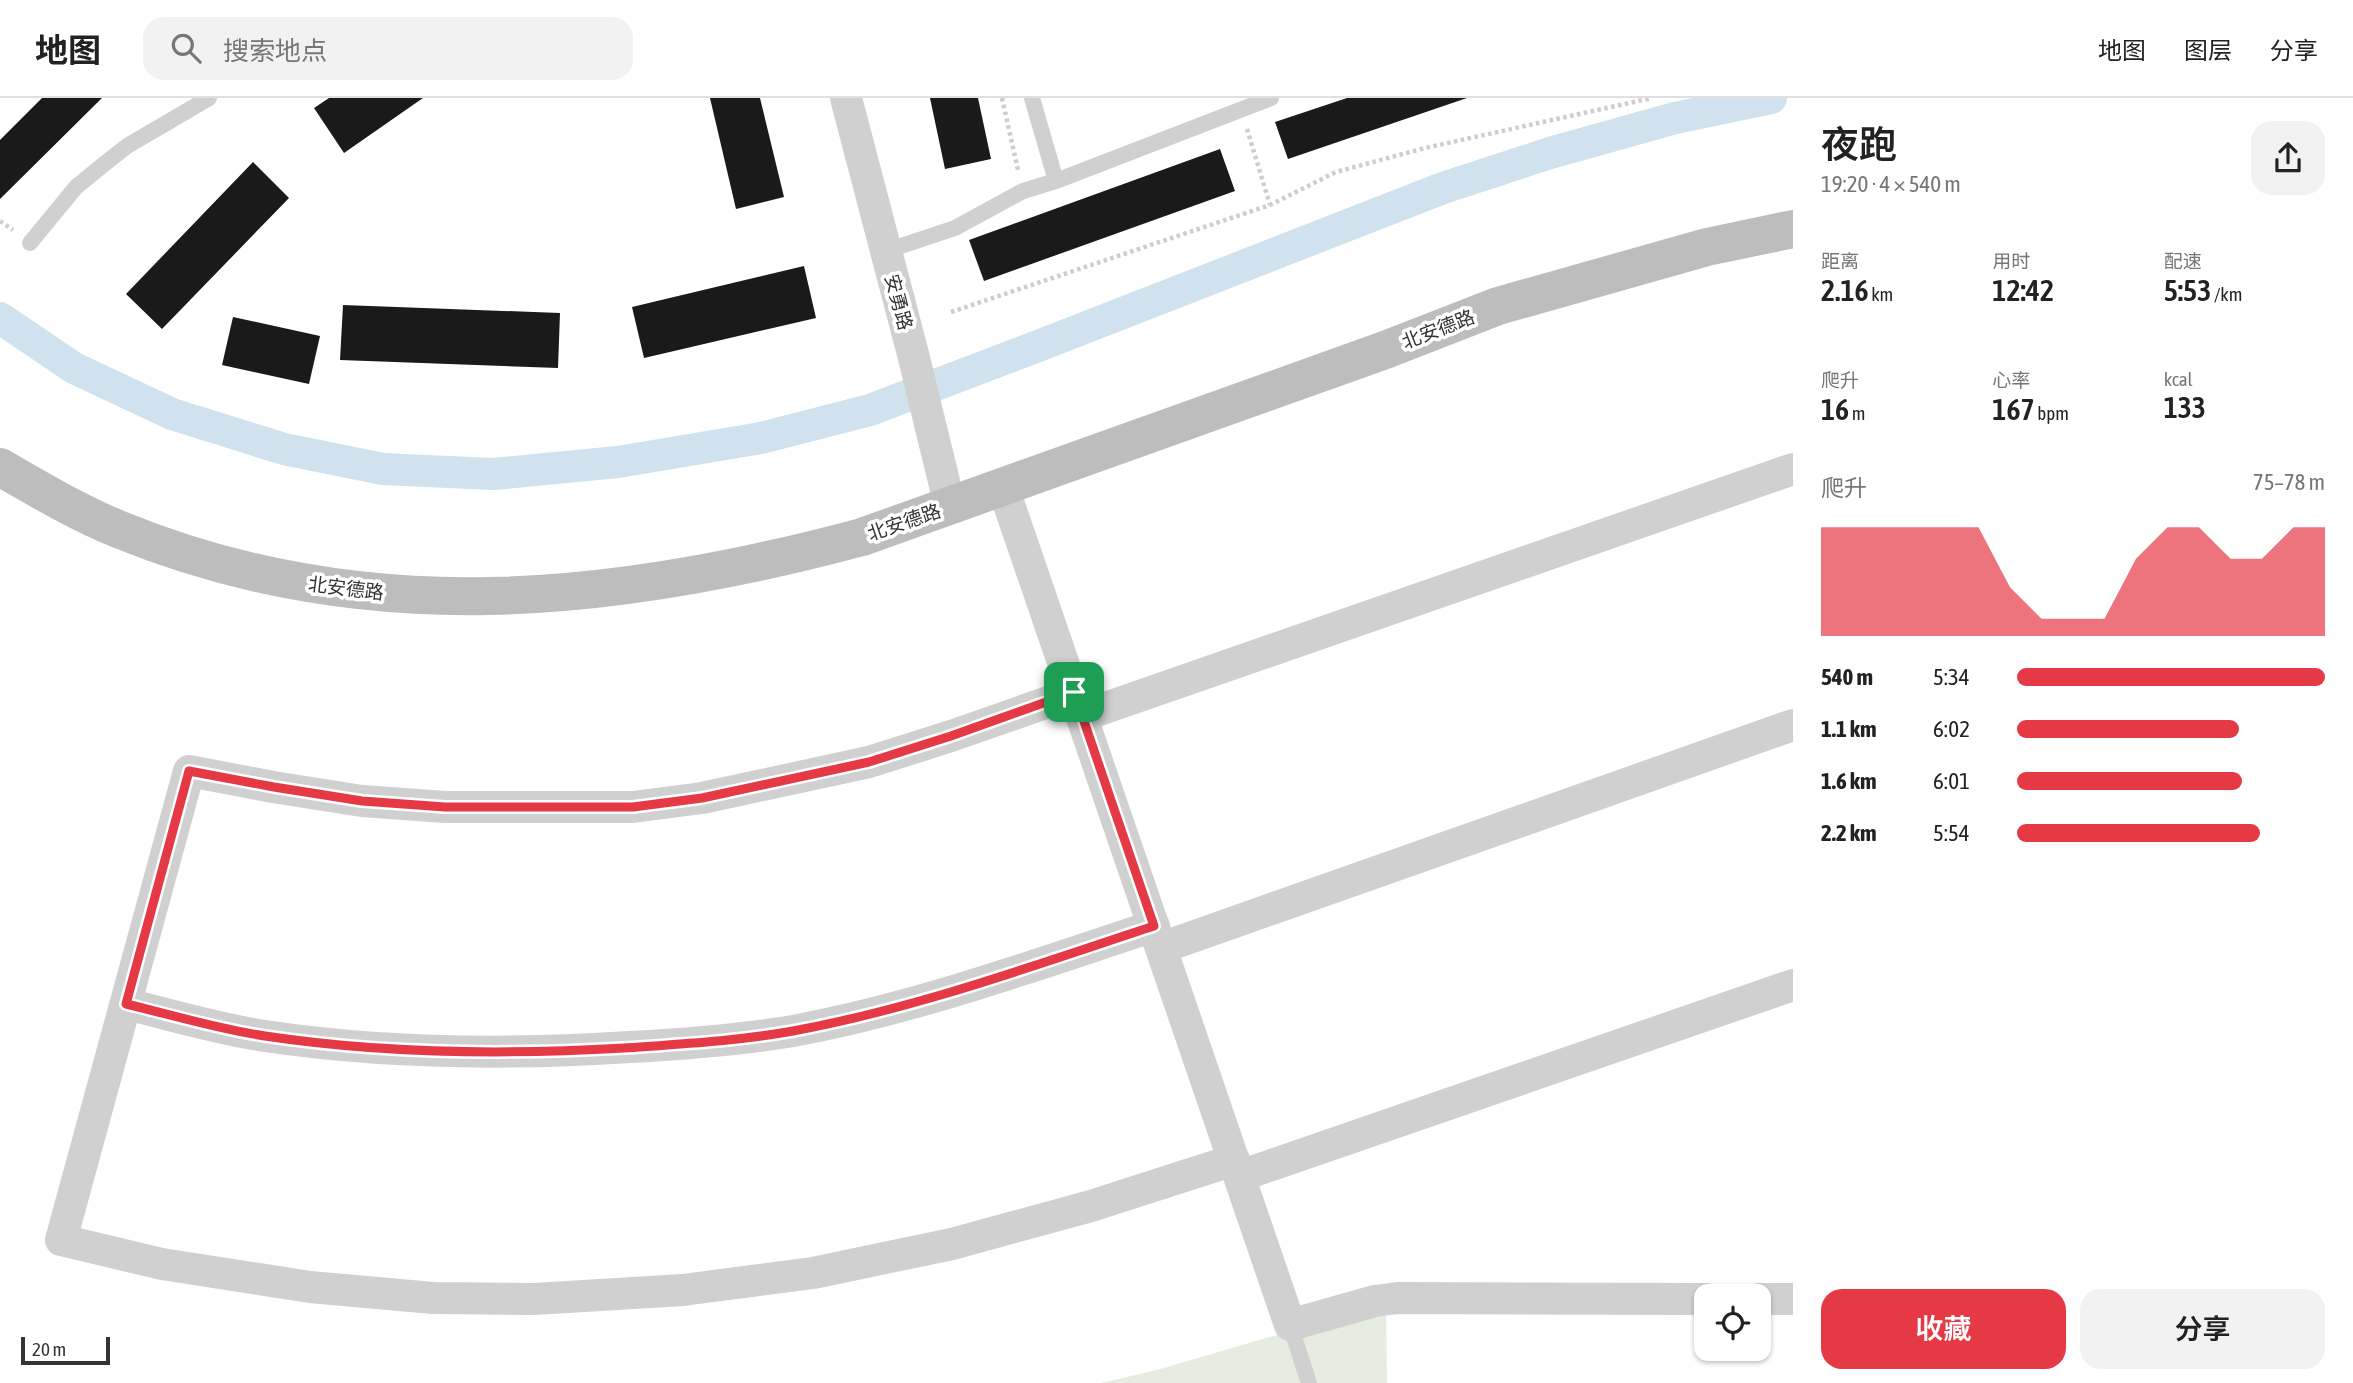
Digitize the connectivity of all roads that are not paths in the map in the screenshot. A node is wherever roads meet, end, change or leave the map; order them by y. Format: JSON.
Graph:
{"nodes":[{"id":1,"x":209,"y":98,"type":"edge"},
{"id":2,"x":846,"y":98,"type":"edge"},
{"id":3,"x":1032,"y":98,"type":"edge"},
{"id":4,"x":1271,"y":98,"type":"edge"},
{"id":5,"x":1056,"y":181,"type":"junction"},
{"id":6,"x":1793,"y":229,"type":"edge"},
{"id":7,"x":30,"y":243,"type":"dead end"},
{"id":8,"x":886,"y":251,"type":"junction"},
{"id":9,"x":0,"y":467,"type":"edge"},
{"id":10,"x":1793,"y":469,"type":"edge"},
{"id":11,"x":1003,"y":487,"type":"junction"},
{"id":12,"x":950,"y":506,"type":"junction"},
{"id":13,"x":1078,"y":704,"type":"junction"},
{"id":14,"x":1793,"y":725,"type":"edge"},
{"id":15,"x":1158,"y":937,"type":"junction"},
{"id":16,"x":1793,"y":985,"type":"edge"},
{"id":17,"x":126,"y":1004,"type":"junction"},
{"id":18,"x":1237,"y":1168,"type":"junction"},
{"id":19,"x":1694,"y":1299,"type":"edge"},
{"id":20,"x":1771,"y":1299,"type":"edge"},
{"id":21,"x":1793,"y":1299,"type":"edge"},
{"id":22,"x":1290,"y":1325,"type":"junction"},
{"id":23,"x":1309,"y":1383,"type":"edge"}],
"edges":[{"from":1,"to":7,"type":"lane"},
{"from":2,"to":8,"type":"street","name":"安勇路"},
{"from":3,"to":5,"type":"lane"},
{"from":4,"to":5,"type":"lane"},
{"from":5,"to":8,"type":"lane"},
{"from":6,"to":11,"type":"street","name":"北安德路"},
{"from":8,"to":12,"type":"street","name":"安勇路"},
{"from":9,"to":12,"type":"street","name":"北安德路"},
{"from":10,"to":13,"type":"street"},
{"from":11,"to":12,"type":"street","name":"北安德路"},
{"from":11,"to":13,"type":"street"},
{"from":13,"to":15,"type":"street"},
{"from":13,"to":17,"type":"street"},
{"from":14,"to":15,"type":"street"},
{"from":15,"to":17,"type":"street"},
{"from":15,"to":18,"type":"street"},
{"from":16,"to":18,"type":"street"},
{"from":17,"to":18,"type":"street"},
{"from":18,"to":22,"type":"street"},
{"from":19,"to":22,"type":"street"},
{"from":20,"to":21,"type":"street"},
{"from":22,"to":23,"type":"lane"}]}
